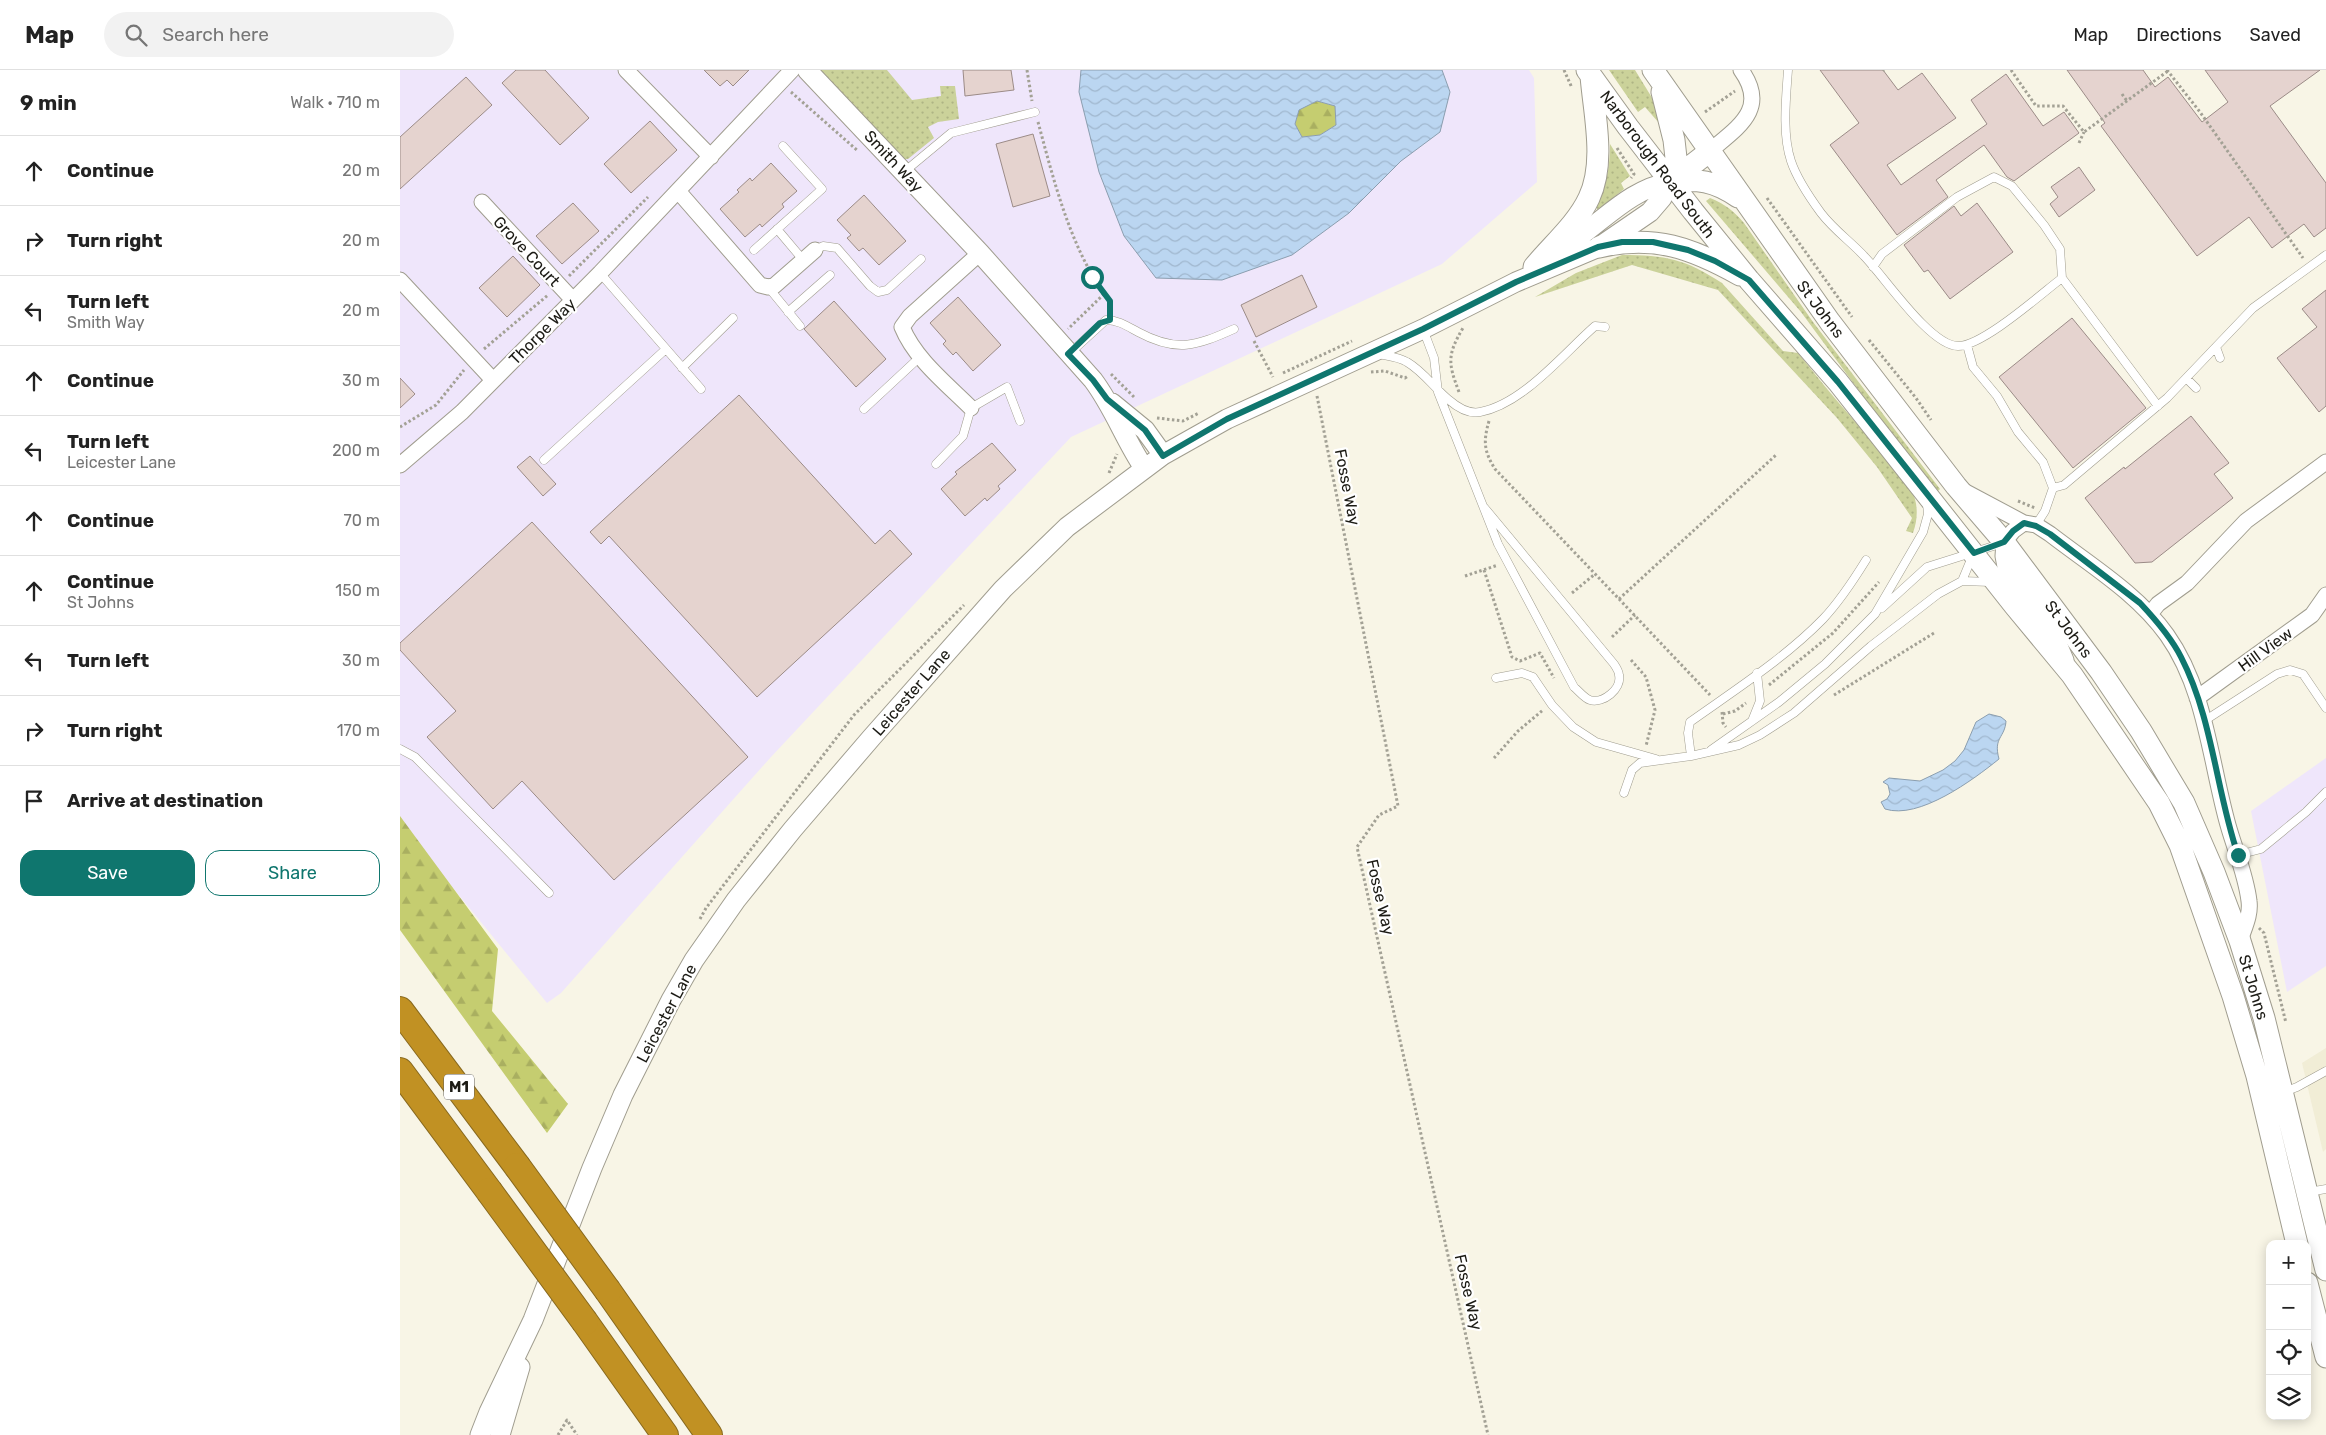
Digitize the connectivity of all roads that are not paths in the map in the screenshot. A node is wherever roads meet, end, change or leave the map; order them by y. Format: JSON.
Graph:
{"nodes":[{"id":1,"x":626,"y":70,"type":"edge"},
{"id":2,"x":807,"y":70,"type":"edge"},
{"id":3,"x":1741,"y":70,"type":"edge"},
{"id":4,"x":1788,"y":70,"type":"edge"},
{"id":5,"x":1589,"y":73,"type":"edge"},
{"id":6,"x":1656,"y":74,"type":"edge"},
{"id":7,"x":787,"y":76,"type":"edge"},
{"id":8,"x":1035,"y":112,"type":"road end"},
{"id":9,"x":1717,"y":145,"type":"junction"},
{"id":10,"x":783,"y":146,"type":"dead end"},
{"id":11,"x":711,"y":157,"type":"junction"},
{"id":12,"x":904,"y":172,"type":"junction"},
{"id":13,"x":1670,"y":182,"type":"junction"},
{"id":14,"x":678,"y":191,"type":"junction"},
{"id":15,"x":1744,"y":201,"type":"junction"},
{"id":16,"x":482,"y":202,"type":"dead end"},
{"id":17,"x":777,"y":229,"type":"junction"},
{"id":18,"x":1598,"y":247,"type":"junction"},
{"id":19,"x":754,"y":250,"type":"dead end"},
{"id":20,"x":815,"y":250,"type":"joint"},
{"id":21,"x":980,"y":253,"type":"junction"},
{"id":22,"x":2326,"y":256,"type":"edge"},
{"id":23,"x":921,"y":259,"type":"dead end"},
{"id":24,"x":804,"y":260,"type":"junction"},
{"id":25,"x":1534,"y":267,"type":"junction"},
{"id":26,"x":1873,"y":267,"type":"junction"},
{"id":27,"x":600,"y":273,"type":"junction"},
{"id":28,"x":830,"y":275,"type":"dead end"},
{"id":29,"x":2062,"y":278,"type":"junction"},
{"id":30,"x":400,"y":280,"type":"edge"},
{"id":31,"x":1749,"y":280,"type":"junction"},
{"id":32,"x":1516,"y":282,"type":"junction"},
{"id":33,"x":768,"y":288,"type":"junction"},
{"id":34,"x":572,"y":300,"type":"junction"},
{"id":35,"x":788,"y":312,"type":"junction"},
{"id":36,"x":733,"y":318,"type":"dead end"},
{"id":37,"x":800,"y":326,"type":"dead end"},
{"id":38,"x":1605,"y":327,"type":"dead end"},
{"id":39,"x":1234,"y":329,"type":"dead end"},
{"id":40,"x":1423,"y":329,"type":"junction"},
{"id":41,"x":1967,"y":345,"type":"junction"},
{"id":42,"x":2216,"y":347,"type":"junction"},
{"id":43,"x":666,"y":349,"type":"junction"},
{"id":44,"x":1373,"y":352,"type":"junction"},
{"id":45,"x":1068,"y":354,"type":"junction"},
{"id":46,"x":921,"y":356,"type":"junction"},
{"id":47,"x":2220,"y":358,"type":"dead end"},
{"id":48,"x":682,"y":368,"type":"junction"},
{"id":49,"x":2188,"y":379,"type":"junction"},
{"id":50,"x":492,"y":380,"type":"junction"},
{"id":51,"x":2196,"y":388,"type":"dead end"},
{"id":52,"x":701,"y":389,"type":"dead end"},
{"id":53,"x":1438,"y":392,"type":"junction"},
{"id":54,"x":1107,"y":399,"type":"junction"},
{"id":55,"x":2158,"y":406,"type":"junction"},
{"id":56,"x":971,"y":408,"type":"junction"},
{"id":57,"x":864,"y":409,"type":"dead end"},
{"id":58,"x":1020,"y":421,"type":"dead end"},
{"id":59,"x":1163,"y":456,"type":"junction"},
{"id":60,"x":544,"y":460,"type":"dead end"},
{"id":61,"x":2326,"y":462,"type":"edge"},
{"id":62,"x":936,"y":464,"type":"dead end"},
{"id":63,"x":400,"y":465,"type":"edge"},
{"id":64,"x":1144,"y":468,"type":"junction"},
{"id":65,"x":1956,"y":486,"type":"junction"},
{"id":66,"x":2053,"y":488,"type":"junction"},
{"id":67,"x":1926,"y":494,"type":"junction"},
{"id":68,"x":1483,"y":506,"type":"junction"},
{"id":69,"x":2030,"y":524,"type":"junction"},
{"id":70,"x":2004,"y":542,"type":"junction"},
{"id":71,"x":1974,"y":553,"type":"junction"},
{"id":72,"x":1866,"y":560,"type":"dead end"},
{"id":73,"x":1962,"y":581,"type":"junction"},
{"id":74,"x":1996,"y":582,"type":"junction"},
{"id":75,"x":2326,"y":595,"type":"edge"},
{"id":76,"x":1875,"y":614,"type":"junction"},
{"id":77,"x":2150,"y":614,"type":"junction"},
{"id":78,"x":1757,"y":673,"type":"junction"},
{"id":79,"x":2072,"y":675,"type":"junction"},
{"id":80,"x":1496,"y":678,"type":"dead end"},
{"id":81,"x":2197,"y":698,"type":"junction"},
{"id":82,"x":2326,"y":708,"type":"edge"},
{"id":83,"x":1752,"y":721,"type":"junction"},
{"id":84,"x":2204,"y":721,"type":"junction"},
{"id":85,"x":400,"y":749,"type":"edge"},
{"id":86,"x":1707,"y":752,"type":"junction"},
{"id":87,"x":1691,"y":756,"type":"junction"},
{"id":88,"x":1658,"y":759,"type":"junction"},
{"id":89,"x":2326,"y":792,"type":"edge"},
{"id":90,"x":1624,"y":793,"type":"dead end"},
{"id":91,"x":2238,"y":855,"type":"junction"},
{"id":92,"x":549,"y":892,"type":"dead end"},
{"id":93,"x":2240,"y":941,"type":"junction"},
{"id":94,"x":400,"y":1010,"type":"edge"},
{"id":95,"x":2326,"y":1071,"type":"edge"},
{"id":96,"x":400,"y":1072,"type":"edge"},
{"id":97,"x":2284,"y":1092,"type":"junction"},
{"id":98,"x":2316,"y":1191,"type":"edge"},
{"id":99,"x":2296,"y":1240,"type":"edge"},
{"id":100,"x":2326,"y":1270,"type":"edge"},
{"id":101,"x":2308,"y":1285,"type":"edge"},
{"id":102,"x":533,"y":1320,"type":"junction"},
{"id":103,"x":2326,"y":1357,"type":"edge"},
{"id":104,"x":480,"y":1435,"type":"edge"},
{"id":105,"x":500,"y":1435,"type":"edge"},
{"id":106,"x":665,"y":1435,"type":"edge"},
{"id":107,"x":708,"y":1435,"type":"edge"}],
"edges":[{"from":1,"to":11,"type":"street"},
{"from":2,"to":12,"type":"street","name":"Smith Way"},
{"from":3,"to":9,"type":"street"},
{"from":4,"to":26,"type":"lane"},
{"from":5,"to":13,"type":"main road","name":"Narborough Road South"},
{"from":5,"to":25,"type":"main road"},
{"from":6,"to":9,"type":"main road","name":"St Johns"},
{"from":6,"to":13,"type":"main road"},
{"from":7,"to":11,"type":"street","name":"Thorpe Way"},
{"from":8,"to":12,"type":"lane"},
{"from":9,"to":13,"type":"main road"},
{"from":9,"to":15,"type":"main road","name":"St Johns"},
{"from":10,"to":17,"type":"lane"},
{"from":11,"to":14,"type":"street","name":"Thorpe Way"},
{"from":12,"to":21,"type":"street","name":"Smith Way"},
{"from":13,"to":15,"type":"main road"},
{"from":13,"to":18,"type":"street","name":"Leicester Lane"},
{"from":13,"to":25,"type":"street","name":"Leicester Lane"},
{"from":13,"to":31,"type":"main road","name":"Narborough Road South"},
{"from":14,"to":27,"type":"street","name":"Thorpe Way"},
{"from":14,"to":33,"type":"street"},
{"from":15,"to":65,"type":"main road","name":"St Johns"},
{"from":16,"to":34,"type":"street","name":"Grove Court"},
{"from":17,"to":19,"type":"lane"},
{"from":17,"to":24,"type":"lane"},
{"from":18,"to":31,"type":"main road"},
{"from":18,"to":32,"type":"street","name":"Leicester Lane"},
{"from":20,"to":23,"type":"lane"},
{"from":20,"to":24,"type":"street"},
{"from":21,"to":45,"type":"street","name":"Smith Way"},
{"from":21,"to":46,"type":"street"},
{"from":22,"to":42,"type":"lane"},
{"from":24,"to":33,"type":"street"},
{"from":25,"to":32,"type":"street","name":"Leicester Lane"},
{"from":26,"to":29,"type":"lane"},
{"from":26,"to":41,"type":"lane"},
{"from":27,"to":34,"type":"street","name":"Thorpe Way"},
{"from":27,"to":43,"type":"lane"},
{"from":28,"to":35,"type":"lane"},
{"from":29,"to":41,"type":"lane"},
{"from":29,"to":55,"type":"lane"},
{"from":30,"to":50,"type":"street"},
{"from":31,"to":67,"type":"main road","name":"St Johns"},
{"from":32,"to":40,"type":"street","name":"Leicester Lane"},
{"from":33,"to":35,"type":"lane"},
{"from":34,"to":50,"type":"street","name":"Thorpe Way"},
{"from":35,"to":37,"type":"lane"},
{"from":36,"to":48,"type":"lane"},
{"from":38,"to":53,"type":"lane"},
{"from":39,"to":45,"type":"lane"},
{"from":40,"to":44,"type":"street","name":"Leicester Lane"},
{"from":40,"to":53,"type":"lane"},
{"from":41,"to":66,"type":"lane"},
{"from":42,"to":47,"type":"lane"},
{"from":42,"to":49,"type":"lane"},
{"from":43,"to":48,"type":"lane"},
{"from":43,"to":60,"type":"lane"},
{"from":44,"to":53,"type":"lane"},
{"from":44,"to":59,"type":"street","name":"Leicester Lane"},
{"from":45,"to":54,"type":"street","name":"Smith Way"},
{"from":46,"to":56,"type":"street"},
{"from":46,"to":57,"type":"lane"},
{"from":48,"to":52,"type":"lane"},
{"from":49,"to":51,"type":"lane"},
{"from":49,"to":55,"type":"lane"},
{"from":50,"to":63,"type":"street","name":"Thorpe Way"},
{"from":53,"to":68,"type":"lane"},
{"from":54,"to":59,"type":"street"},
{"from":54,"to":64,"type":"street"},
{"from":55,"to":66,"type":"lane"},
{"from":56,"to":58,"type":"lane"},
{"from":56,"to":62,"type":"lane"},
{"from":59,"to":64,"type":"street","name":"Leicester Lane"},
{"from":61,"to":77,"type":"street"},
{"from":64,"to":102,"type":"street","name":"Leicester Lane"},
{"from":65,"to":69,"type":"street"},
{"from":65,"to":70,"type":"main road","name":"St Johns"},
{"from":65,"to":71,"type":"main road"},
{"from":66,"to":69,"type":"lane"},
{"from":67,"to":71,"type":"main road","name":"St Johns"},
{"from":67,"to":76,"type":"lane"},
{"from":68,"to":68,"type":"lane"},
{"from":69,"to":70,"type":"street"},
{"from":69,"to":77,"type":"street"},
{"from":70,"to":71,"type":"lane"},
{"from":70,"to":79,"type":"street"},
{"from":70,"to":93,"type":"main road","name":"St Johns"},
{"from":71,"to":73,"type":"lane"},
{"from":71,"to":74,"type":"main road","name":"St Johns"},
{"from":71,"to":76,"type":"lane"},
{"from":72,"to":78,"type":"lane"},
{"from":73,"to":74,"type":"lane"},
{"from":73,"to":86,"type":"lane"},
{"from":74,"to":79,"type":"main road","name":"St Johns"},
{"from":75,"to":81,"type":"street","name":"Hill View"},
{"from":76,"to":83,"type":"lane"},
{"from":77,"to":81,"type":"street"},
{"from":78,"to":83,"type":"lane"},
{"from":78,"to":87,"type":"lane"},
{"from":79,"to":99,"type":"main road","name":"St Johns"},
{"from":80,"to":88,"type":"lane"},
{"from":81,"to":84,"type":"street"},
{"from":82,"to":84,"type":"lane"},
{"from":83,"to":86,"type":"lane"},
{"from":84,"to":91,"type":"street"},
{"from":85,"to":92,"type":"lane"},
{"from":86,"to":87,"type":"lane"},
{"from":87,"to":88,"type":"lane"},
{"from":88,"to":90,"type":"lane"},
{"from":89,"to":91,"type":"lane"},
{"from":91,"to":93,"type":"street"},
{"from":93,"to":97,"type":"main road","name":"St Johns"},
{"from":94,"to":107,"type":"highway","number":"M1","bridge":true},
{"from":95,"to":97,"type":"lane"},
{"from":96,"to":106,"type":"highway","number":"M1","bridge":true},
{"from":97,"to":98,"type":"main road","name":"St Johns"},
{"from":98,"to":100,"type":"main road","name":"St Johns"},
{"from":101,"to":103,"type":"main road"},
{"from":102,"to":104,"type":"street","name":"Leicester Lane"},
{"from":102,"to":105,"type":"street","name":"Leicester Lane"}]}
